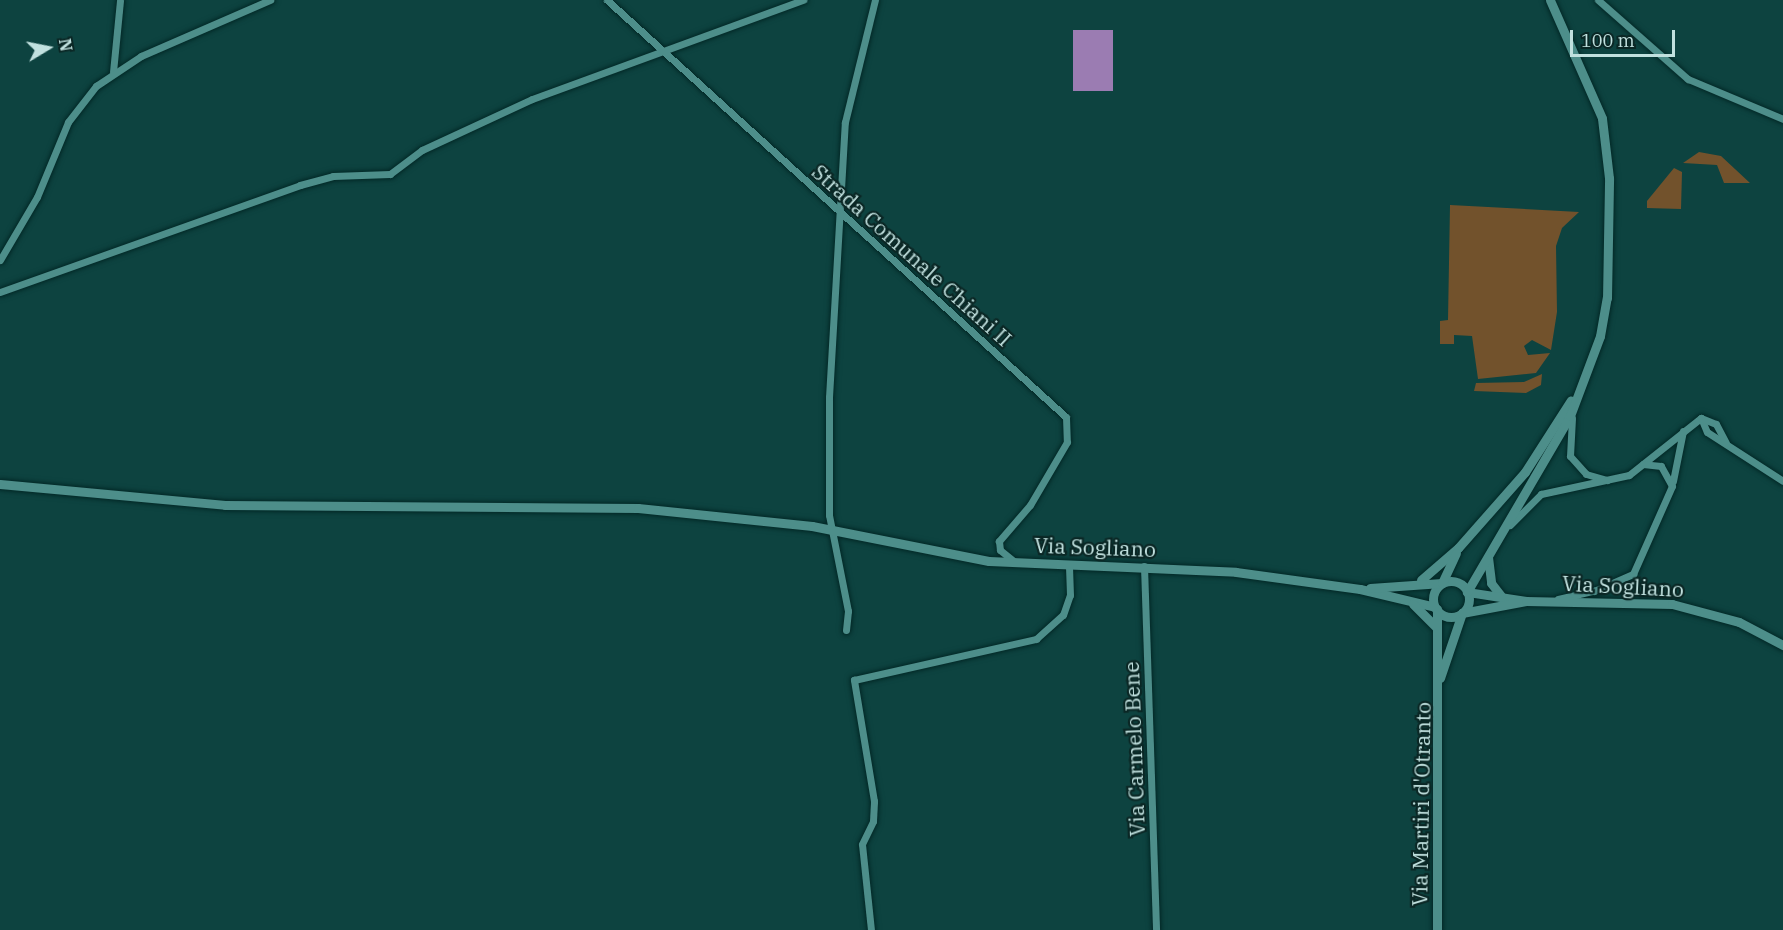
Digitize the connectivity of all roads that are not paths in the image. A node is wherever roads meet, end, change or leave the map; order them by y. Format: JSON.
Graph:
{"nodes":[{"id":1,"x":120,"y":0,"type":"edge"},
{"id":2,"x":270,"y":0,"type":"edge"},
{"id":3,"x":607,"y":0,"type":"edge"},
{"id":4,"x":803,"y":0,"type":"edge"},
{"id":5,"x":875,"y":0,"type":"edge"},
{"id":6,"x":1550,"y":0,"type":"edge"},
{"id":7,"x":1603,"y":2,"type":"edge"},
{"id":8,"x":665,"y":53,"type":"junction"},
{"id":9,"x":113,"y":72,"type":"junction"},
{"id":10,"x":1783,"y":119,"type":"edge"},
{"id":11,"x":841,"y":212,"type":"junction"},
{"id":12,"x":0,"y":260,"type":"edge"},
{"id":13,"x":0,"y":292,"type":"edge"},
{"id":14,"x":1582,"y":380,"type":"junction"},
{"id":15,"x":1578,"y":394,"type":"junction"},
{"id":16,"x":1701,"y":418,"type":"junction"},
{"id":17,"x":1686,"y":429,"type":"junction"},
{"id":18,"x":1707,"y":432,"type":"junction"},
{"id":19,"x":1726,"y":443,"type":"junction"},
{"id":20,"x":1643,"y":464,"type":"junction"},
{"id":21,"x":1612,"y":480,"type":"junction"},
{"id":22,"x":1783,"y":481,"type":"edge"},
{"id":23,"x":0,"y":484,"type":"edge"},
{"id":24,"x":1672,"y":486,"type":"junction"},
{"id":25,"x":831,"y":530,"type":"junction"},
{"id":26,"x":1497,"y":539,"type":"junction"},
{"id":27,"x":1458,"y":548,"type":"junction"},
{"id":28,"x":1488,"y":557,"type":"junction"},
{"id":29,"x":1015,"y":562,"type":"junction"},
{"id":30,"x":1069,"y":564,"type":"junction"},
{"id":31,"x":1144,"y":566,"type":"junction"},
{"id":32,"x":1421,"y":580,"type":"junction"},
{"id":33,"x":1442,"y":583,"type":"junction"},
{"id":34,"x":1360,"y":589,"type":"junction"},
{"id":35,"x":1467,"y":592,"type":"junction"},
{"id":36,"x":1502,"y":597,"type":"junction"},
{"id":37,"x":1556,"y":599,"type":"junction"},
{"id":38,"x":1409,"y":600,"type":"junction"},
{"id":39,"x":1526,"y":601,"type":"junction"},
{"id":40,"x":1436,"y":608,"type":"junction"},
{"id":41,"x":1462,"y":613,"type":"junction"},
{"id":42,"x":846,"y":630,"type":"dead end"},
{"id":43,"x":1437,"y":630,"type":"junction"},
{"id":44,"x":1783,"y":645,"type":"edge"},
{"id":45,"x":1440,"y":678,"type":"junction"},
{"id":46,"x":871,"y":930,"type":"edge"},
{"id":47,"x":1156,"y":930,"type":"edge"},
{"id":48,"x":1437,"y":930,"type":"edge"}],
"edges":[{"from":1,"to":9,"type":"street"},
{"from":2,"to":9,"type":"street"},
{"from":3,"to":8,"type":"street","name":"Strada Comunale Chiani II"},
{"from":4,"to":8,"type":"street"},
{"from":5,"to":11,"type":"street"},
{"from":6,"to":14,"type":"street"},
{"from":7,"to":10,"type":"street"},
{"from":8,"to":11,"type":"street","name":"Strada Comunale Chiani II"},
{"from":8,"to":13,"type":"street"},
{"from":9,"to":12,"type":"street"},
{"from":11,"to":25,"type":"street"},
{"from":11,"to":29,"type":"street","name":"Strada Comunale Chiani II"},
{"from":14,"to":15,"type":"street"},
{"from":14,"to":27,"type":"street"},
{"from":15,"to":21,"type":"street"},
{"from":15,"to":26,"type":"street"},
{"from":16,"to":17,"type":"street"},
{"from":16,"to":18,"type":"street"},
{"from":16,"to":19,"type":"street"},
{"from":17,"to":18,"type":"street"},
{"from":17,"to":20,"type":"street"},
{"from":17,"to":24,"type":"street"},
{"from":18,"to":19,"type":"street"},
{"from":19,"to":22,"type":"street"},
{"from":20,"to":21,"type":"street"},
{"from":20,"to":24,"type":"street"},
{"from":21,"to":26,"type":"street"},
{"from":23,"to":25,"type":"street","name":"Via Sogliano"},
{"from":24,"to":37,"type":"street"},
{"from":25,"to":29,"type":"street","name":"Via Sogliano"},
{"from":25,"to":42,"type":"street"},
{"from":26,"to":28,"type":"street"},
{"from":27,"to":32,"type":"street"},
{"from":27,"to":33,"type":"street"},
{"from":28,"to":35,"type":"street"},
{"from":28,"to":36,"type":"street"},
{"from":29,"to":30,"type":"street","name":"Via Sogliano"},
{"from":30,"to":31,"type":"street","name":"Via Sogliano"},
{"from":30,"to":46,"type":"street"},
{"from":31,"to":34,"type":"street","name":"Via Sogliano"},
{"from":31,"to":47,"type":"street","name":"Via Carmelo Bene"},
{"from":32,"to":33,"type":"street","name":"Via Sogliano"},
{"from":32,"to":34,"type":"street","name":"Via Sogliano"},
{"from":33,"to":35,"type":"street","name":"Via Sogliano"},
{"from":33,"to":40,"type":"street"},
{"from":34,"to":38,"type":"street","name":"Via Sogliano"},
{"from":35,"to":36,"type":"street","name":"Via Sogliano"},
{"from":35,"to":41,"type":"street"},
{"from":36,"to":39,"type":"street","name":"Via Sogliano"},
{"from":37,"to":39,"type":"street","name":"Via Sogliano"},
{"from":37,"to":44,"type":"street","name":"Via Sogliano"},
{"from":38,"to":40,"type":"street","name":"Via Sogliano"},
{"from":38,"to":43,"type":"street"},
{"from":39,"to":41,"type":"street","name":"Via Sogliano"},
{"from":40,"to":41,"type":"street","name":"Via Sogliano"},
{"from":40,"to":43,"type":"street","name":"Via Martiri d'Otranto"},
{"from":41,"to":45,"type":"street","name":"Via Martiri d'Otranto"},
{"from":43,"to":45,"type":"street","name":"Via Martiri d'Otranto"},
{"from":45,"to":48,"type":"street","name":"Via Martiri d'Otranto"}]}
